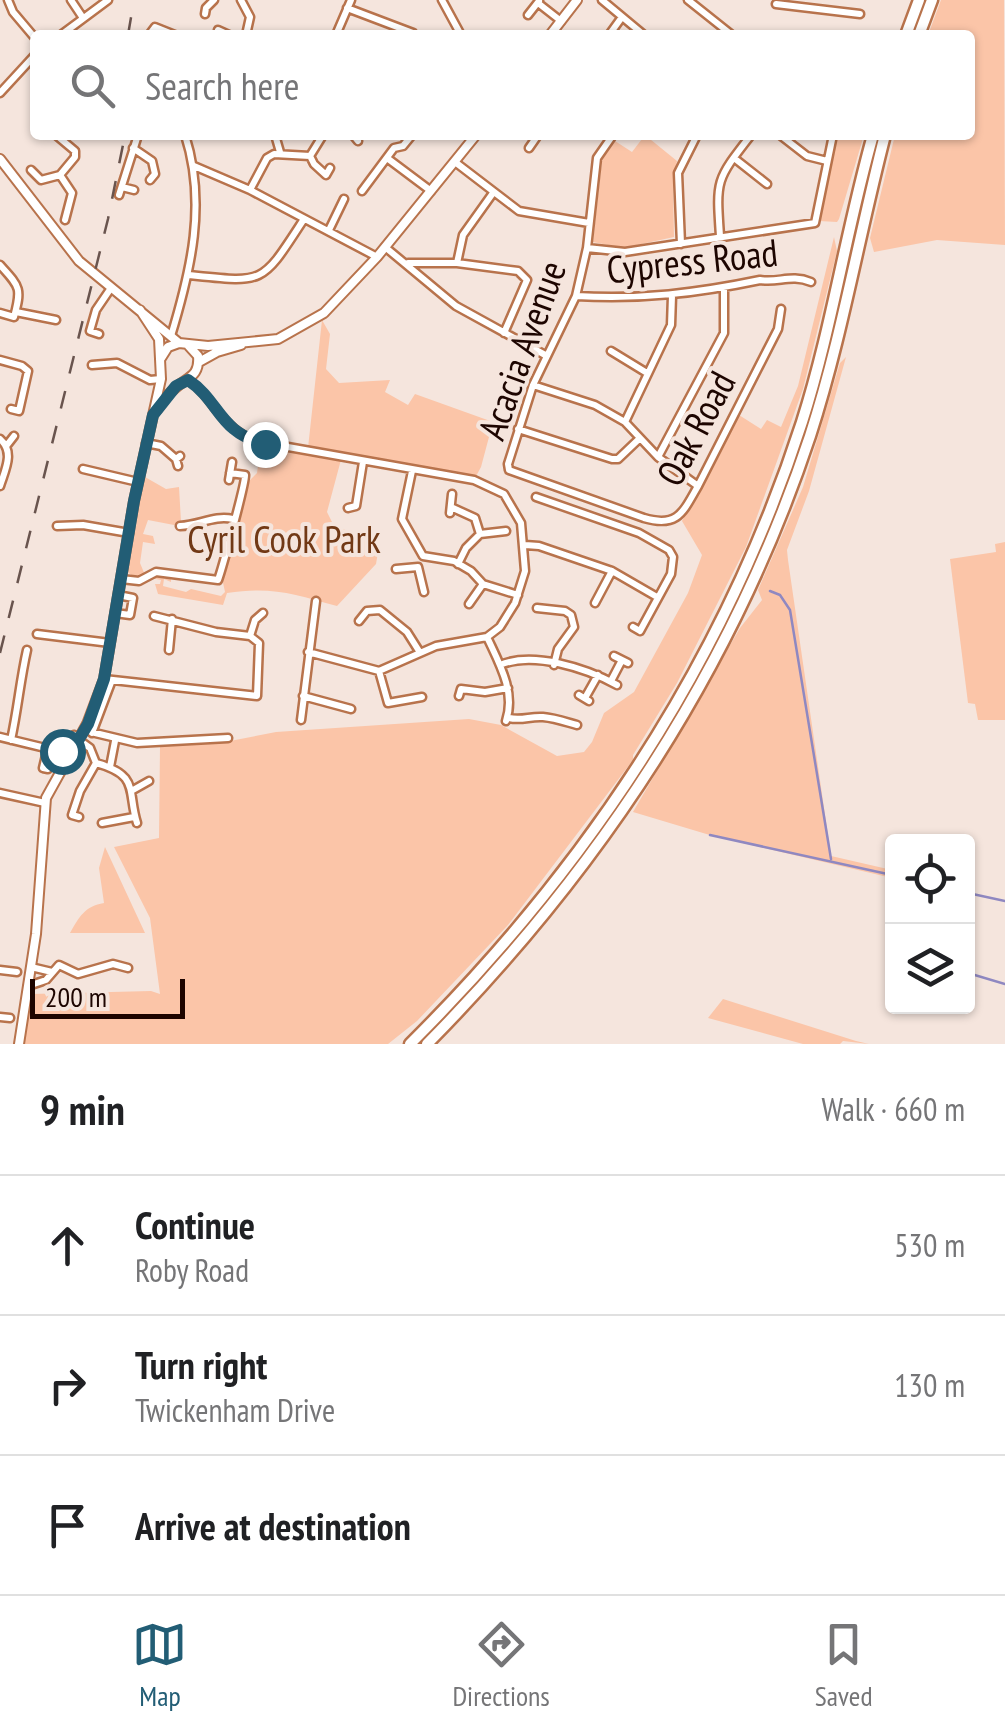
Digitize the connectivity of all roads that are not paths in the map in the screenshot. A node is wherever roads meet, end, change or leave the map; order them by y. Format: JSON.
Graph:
{"nodes":[{"id":1,"x":8,"y":0,"type":"edge"},
{"id":2,"x":70,"y":0,"type":"edge"},
{"id":3,"x":108,"y":0,"type":"edge"},
{"id":4,"x":214,"y":0,"type":"edge"},
{"id":5,"x":241,"y":0,"type":"edge"},
{"id":6,"x":442,"y":0,"type":"edge"},
{"id":7,"x":577,"y":0,"type":"edge"},
{"id":8,"x":602,"y":0,"type":"edge"},
{"id":9,"x":688,"y":0,"type":"edge"},
{"id":10,"x":920,"y":0,"type":"edge"},
{"id":11,"x":932,"y":0,"type":"edge"},
{"id":12,"x":539,"y":2,"type":"edge"},
{"id":13,"x":349,"y":4,"type":"edge"},
{"id":14,"x":776,"y":4,"type":"dead end"},
{"id":15,"x":796,"y":4,"type":"edge"},
{"id":16,"x":205,"y":14,"type":"dead end"},
{"id":17,"x":860,"y":14,"type":"dead end"},
{"id":18,"x":528,"y":15,"type":"dead end"},
{"id":19,"x":622,"y":17,"type":"junction"},
{"id":20,"x":82,"y":18,"type":"junction"},
{"id":21,"x":561,"y":21,"type":"junction"},
{"id":22,"x":392,"y":26,"type":"junction"},
{"id":23,"x":419,"y":26,"type":"dead end"},
{"id":24,"x":722,"y":27,"type":"junction"},
{"id":25,"x":67,"y":30,"type":"edge"},
{"id":26,"x":247,"y":30,"type":"edge"},
{"id":27,"x":338,"y":30,"type":"edge"},
{"id":28,"x":391,"y":30,"type":"edge"},
{"id":29,"x":402,"y":30,"type":"edge"},
{"id":30,"x":416,"y":30,"type":"edge"},
{"id":31,"x":458,"y":30,"type":"edge"},
{"id":32,"x":554,"y":30,"type":"edge"},
{"id":33,"x":612,"y":30,"type":"edge"},
{"id":34,"x":638,"y":30,"type":"edge"},
{"id":35,"x":720,"y":30,"type":"edge"},
{"id":36,"x":726,"y":30,"type":"edge"},
{"id":37,"x":908,"y":30,"type":"edge"},
{"id":38,"x":920,"y":30,"type":"edge"},
{"id":39,"x":30,"y":32,"type":"edge"},
{"id":40,"x":30,"y":60,"type":"edge"},
{"id":41,"x":0,"y":93,"type":"edge"},
{"id":42,"x":62,"y":140,"type":"edge"},
{"id":43,"x":136,"y":140,"type":"edge"},
{"id":44,"x":186,"y":140,"type":"edge"},
{"id":45,"x":276,"y":140,"type":"edge"},
{"id":46,"x":320,"y":140,"type":"edge"},
{"id":47,"x":408,"y":140,"type":"edge"},
{"id":48,"x":472,"y":140,"type":"edge"},
{"id":49,"x":535,"y":140,"type":"edge"},
{"id":50,"x":610,"y":140,"type":"edge"},
{"id":51,"x":694,"y":140,"type":"edge"},
{"id":52,"x":747,"y":140,"type":"edge"},
{"id":53,"x":786,"y":140,"type":"edge"},
{"id":54,"x":832,"y":140,"type":"edge"},
{"id":55,"x":873,"y":140,"type":"edge"},
{"id":56,"x":884,"y":140,"type":"edge"},
{"id":57,"x":132,"y":147,"type":"junction"},
{"id":58,"x":529,"y":148,"type":"dead end"},
{"id":59,"x":280,"y":152,"type":"junction"},
{"id":60,"x":310,"y":156,"type":"junction"},
{"id":61,"x":387,"y":158,"type":"junction"},
{"id":62,"x":734,"y":158,"type":"junction"},
{"id":63,"x":0,"y":159,"type":"edge"},
{"id":64,"x":827,"y":161,"type":"junction"},
{"id":65,"x":454,"y":162,"type":"junction"},
{"id":66,"x":194,"y":166,"type":"junction"},
{"id":67,"x":330,"y":168,"type":"dead end"},
{"id":68,"x":32,"y":170,"type":"dead end"},
{"id":69,"x":60,"y":176,"type":"junction"},
{"id":70,"x":150,"y":180,"type":"dead end"},
{"id":71,"x":768,"y":184,"type":"dead end"},
{"id":72,"x":134,"y":190,"type":"dead end"},
{"id":73,"x":250,"y":190,"type":"junction"},
{"id":74,"x":362,"y":191,"type":"dead end"},
{"id":75,"x":431,"y":191,"type":"junction"},
{"id":76,"x":493,"y":193,"type":"junction"},
{"id":77,"x":344,"y":199,"type":"dead end"},
{"id":78,"x":304,"y":219,"type":"junction"},
{"id":79,"x":65,"y":220,"type":"dead end"},
{"id":80,"x":589,"y":223,"type":"junction"},
{"id":81,"x":329,"y":230,"type":"junction"},
{"id":82,"x":720,"y":236,"type":"junction"},
{"id":83,"x":681,"y":244,"type":"junction"},
{"id":84,"x":386,"y":247,"type":"junction"},
{"id":85,"x":587,"y":248,"type":"junction"},
{"id":86,"x":378,"y":257,"type":"junction"},
{"id":87,"x":407,"y":263,"type":"junction"},
{"id":88,"x":457,"y":263,"type":"junction"},
{"id":89,"x":0,"y":264,"type":"edge"},
{"id":90,"x":188,"y":275,"type":"junction"},
{"id":91,"x":811,"y":282,"type":"dead end"},
{"id":92,"x":110,"y":288,"type":"junction"},
{"id":93,"x":724,"y":288,"type":"junction"},
{"id":94,"x":576,"y":296,"type":"junction"},
{"id":95,"x":672,"y":296,"type":"junction"},
{"id":96,"x":781,"y":309,"type":"dead end"},
{"id":97,"x":16,"y":312,"type":"junction"},
{"id":98,"x":0,"y":313,"type":"edge"},
{"id":99,"x":56,"y":320,"type":"dead end"},
{"id":100,"x":504,"y":333,"type":"junction"},
{"id":101,"x":99,"y":334,"type":"dead end"},
{"id":102,"x":165,"y":336,"type":"junction"},
{"id":103,"x":183,"y":344,"type":"junction"},
{"id":104,"x":247,"y":344,"type":"junction"},
{"id":105,"x":610,"y":351,"type":"dead end"},
{"id":106,"x":547,"y":356,"type":"junction"},
{"id":107,"x":161,"y":358,"type":"junction"},
{"id":108,"x":0,"y":360,"type":"edge"},
{"id":109,"x":200,"y":362,"type":"junction"},
{"id":110,"x":92,"y":365,"type":"dead end"},
{"id":111,"x":647,"y":373,"type":"junction"},
{"id":112,"x":162,"y":374,"type":"junction"},
{"id":113,"x":189,"y":379,"type":"junction"},
{"id":114,"x":534,"y":386,"type":"junction"},
{"id":115,"x":11,"y":410,"type":"dead end"},
{"id":116,"x":153,"y":415,"type":"junction"},
{"id":117,"x":625,"y":422,"type":"junction"},
{"id":118,"x":518,"y":430,"type":"junction"},
{"id":119,"x":14,"y":436,"type":"dead end"},
{"id":120,"x":639,"y":440,"type":"junction"},
{"id":121,"x":3,"y":442,"type":"edge"},
{"id":122,"x":146,"y":443,"type":"junction"},
{"id":123,"x":658,"y":456,"type":"junction"},
{"id":124,"x":178,"y":460,"type":"dead end"},
{"id":125,"x":232,"y":462,"type":"dead end"},
{"id":126,"x":363,"y":462,"type":"junction"},
{"id":127,"x":82,"y":469,"type":"dead end"},
{"id":128,"x":509,"y":470,"type":"joint"},
{"id":129,"x":412,"y":471,"type":"junction"},
{"id":130,"x":138,"y":482,"type":"junction"},
{"id":131,"x":0,"y":486,"type":"edge"},
{"id":132,"x":698,"y":486,"type":"junction"},
{"id":133,"x":452,"y":494,"type":"dead end"},
{"id":134,"x":536,"y":497,"type":"dead end"},
{"id":135,"x":348,"y":508,"type":"dead end"},
{"id":136,"x":234,"y":519,"type":"junction"},
{"id":137,"x":183,"y":523,"type":"dead end"},
{"id":138,"x":57,"y":526,"type":"dead end"},
{"id":139,"x":506,"y":531,"type":"dead end"},
{"id":140,"x":129,"y":533,"type":"junction"},
{"id":141,"x":480,"y":534,"type":"junction"},
{"id":142,"x":525,"y":546,"type":"junction"},
{"id":143,"x":424,"y":556,"type":"junction"},
{"id":144,"x":458,"y":564,"type":"junction"},
{"id":145,"x":418,"y":568,"type":"junction"},
{"id":146,"x":396,"y":570,"type":"dead end"},
{"id":147,"x":612,"y":571,"type":"junction"},
{"id":148,"x":121,"y":579,"type":"junction"},
{"id":149,"x":484,"y":584,"type":"junction"},
{"id":150,"x":424,"y":592,"type":"dead end"},
{"id":151,"x":118,"y":596,"type":"junction"},
{"id":152,"x":518,"y":596,"type":"junction"},
{"id":153,"x":548,"y":596,"type":"dead end"},
{"id":154,"x":658,"y":597,"type":"junction"},
{"id":155,"x":316,"y":601,"type":"dead end"},
{"id":156,"x":595,"y":603,"type":"dead end"},
{"id":157,"x":469,"y":604,"type":"dead end"},
{"id":158,"x":116,"y":613,"type":"junction"},
{"id":159,"x":263,"y":613,"type":"dead end"},
{"id":160,"x":154,"y":616,"type":"dead end"},
{"id":161,"x":172,"y":619,"type":"junction"},
{"id":162,"x":359,"y":621,"type":"dead end"},
{"id":163,"x":633,"y":627,"type":"dead end"},
{"id":164,"x":37,"y":634,"type":"dead end"},
{"id":165,"x":250,"y":636,"type":"junction"},
{"id":166,"x":487,"y":637,"type":"junction"},
{"id":167,"x":110,"y":643,"type":"junction"},
{"id":168,"x":27,"y":650,"type":"dead end"},
{"id":169,"x":169,"y":650,"type":"dead end"},
{"id":170,"x":420,"y":651,"type":"junction"},
{"id":171,"x":308,"y":652,"type":"junction"},
{"id":172,"x":621,"y":660,"type":"dead end"},
{"id":173,"x":500,"y":665,"type":"junction"},
{"id":174,"x":554,"y":665,"type":"junction"},
{"id":175,"x":380,"y":671,"type":"junction"},
{"id":176,"x":598,"y":674,"type":"junction"},
{"id":177,"x":108,"y":680,"type":"junction"},
{"id":178,"x":508,"y":688,"type":"junction"},
{"id":179,"x":458,"y":690,"type":"dead end"},
{"id":180,"x":257,"y":696,"type":"junction"},
{"id":181,"x":303,"y":696,"type":"junction"},
{"id":182,"x":422,"y":698,"type":"dead end"},
{"id":183,"x":584,"y":698,"type":"dead end"},
{"id":184,"x":351,"y":709,"type":"dead end"},
{"id":185,"x":257,"y":710,"type":"dead end"},
{"id":186,"x":302,"y":720,"type":"dead end"},
{"id":187,"x":577,"y":725,"type":"dead end"},
{"id":188,"x":200,"y":730,"type":"dead end"},
{"id":189,"x":0,"y":737,"type":"edge"},
{"id":190,"x":76,"y":738,"type":"junction"},
{"id":191,"x":228,"y":738,"type":"dead end"},
{"id":192,"x":11,"y":740,"type":"junction"},
{"id":193,"x":115,"y":740,"type":"junction"},
{"id":194,"x":200,"y":740,"type":"junction"},
{"id":195,"x":51,"y":748,"type":"junction"},
{"id":196,"x":70,"y":754,"type":"junction"},
{"id":197,"x":96,"y":763,"type":"junction"},
{"id":198,"x":110,"y":767,"type":"junction"},
{"id":199,"x":48,"y":769,"type":"dead end"},
{"id":200,"x":149,"y":781,"type":"dead end"},
{"id":201,"x":133,"y":790,"type":"junction"},
{"id":202,"x":0,"y":793,"type":"edge"},
{"id":203,"x":44,"y":803,"type":"junction"},
{"id":204,"x":80,"y":818,"type":"dead end"},
{"id":205,"x":102,"y":823,"type":"dead end"},
{"id":206,"x":31,"y":967,"type":"junction"},
{"id":207,"x":128,"y":968,"type":"dead end"},
{"id":208,"x":0,"y":970,"type":"edge"},
{"id":209,"x":17,"y":972,"type":"dead end"},
{"id":210,"x":52,"y":972,"type":"junction"},
{"id":211,"x":28,"y":986,"type":"junction"},
{"id":212,"x":444,"y":1010,"type":"junction"},
{"id":213,"x":0,"y":1017,"type":"edge"},
{"id":214,"x":10,"y":1018,"type":"dead end"},
{"id":215,"x":19,"y":1044,"type":"edge"},
{"id":216,"x":402,"y":1044,"type":"edge"},
{"id":217,"x":410,"y":1044,"type":"edge"},
{"id":218,"x":428,"y":1044,"type":"edge"}],
"edges":[{"from":1,"to":39,"type":"street"},
{"from":2,"to":20,"type":"street"},
{"from":3,"to":20,"type":"street"},
{"from":4,"to":16,"type":"street"},
{"from":5,"to":26,"type":"street"},
{"from":6,"to":31,"type":"street"},
{"from":7,"to":21,"type":"main road"},
{"from":8,"to":19,"type":"street"},
{"from":9,"to":24,"type":"street"},
{"from":10,"to":37,"type":"highway"},
{"from":11,"to":38,"type":"highway"},
{"from":12,"to":18,"type":"street"},
{"from":12,"to":21,"type":"street"},
{"from":13,"to":22,"type":"street"},
{"from":13,"to":27,"type":"street"},
{"from":14,"to":15,"type":"street"},
{"from":15,"to":17,"type":"street"},
{"from":19,"to":33,"type":"street"},
{"from":19,"to":34,"type":"street"},
{"from":20,"to":25,"type":"street"},
{"from":21,"to":32,"type":"main road"},
{"from":22,"to":28,"type":"street"},
{"from":22,"to":29,"type":"street"},
{"from":23,"to":30,"type":"street"},
{"from":24,"to":35,"type":"street"},
{"from":24,"to":36,"type":"street"},
{"from":40,"to":41,"type":"street"},
{"from":42,"to":69,"type":"street"},
{"from":43,"to":57,"type":"street"},
{"from":44,"to":66,"type":"street"},
{"from":45,"to":59,"type":"street"},
{"from":46,"to":60,"type":"street"},
{"from":47,"to":61,"type":"street"},
{"from":48,"to":65,"type":"main road"},
{"from":49,"to":58,"type":"street"},
{"from":50,"to":80,"type":"street","name":"Acacia Avenue"},
{"from":51,"to":83,"type":"street"},
{"from":52,"to":62,"type":"street"},
{"from":53,"to":64,"type":"street"},
{"from":54,"to":64,"type":"street"},
{"from":55,"to":212,"type":"highway"},
{"from":56,"to":218,"type":"highway"},
{"from":57,"to":70,"type":"street"},
{"from":57,"to":72,"type":"street"},
{"from":59,"to":60,"type":"street"},
{"from":59,"to":73,"type":"street"},
{"from":60,"to":67,"type":"street"},
{"from":61,"to":74,"type":"street"},
{"from":61,"to":75,"type":"street"},
{"from":62,"to":71,"type":"street"},
{"from":62,"to":82,"type":"street"},
{"from":63,"to":92,"type":"main road"},
{"from":64,"to":82,"type":"street"},
{"from":65,"to":75,"type":"main road"},
{"from":65,"to":76,"type":"street"},
{"from":66,"to":73,"type":"street"},
{"from":66,"to":90,"type":"street"},
{"from":68,"to":69,"type":"street"},
{"from":69,"to":79,"type":"street"},
{"from":73,"to":78,"type":"street"},
{"from":75,"to":84,"type":"main road"},
{"from":76,"to":80,"type":"street"},
{"from":76,"to":88,"type":"street"},
{"from":77,"to":81,"type":"street"},
{"from":78,"to":81,"type":"street"},
{"from":78,"to":90,"type":"street"},
{"from":80,"to":85,"type":"street","name":"Acacia Avenue"},
{"from":81,"to":86,"type":"street"},
{"from":82,"to":83,"type":"street"},
{"from":83,"to":85,"type":"street"},
{"from":84,"to":86,"type":"main road"},
{"from":84,"to":87,"type":"street"},
{"from":85,"to":94,"type":"street","name":"Acacia Avenue"},
{"from":86,"to":104,"type":"main road"},
{"from":87,"to":88,"type":"street"},
{"from":87,"to":100,"type":"street"},
{"from":88,"to":100,"type":"street"},
{"from":89,"to":97,"type":"street"},
{"from":90,"to":102,"type":"street"},
{"from":91,"to":93,"type":"street","name":"Cypress Road"},
{"from":92,"to":101,"type":"street"},
{"from":92,"to":102,"type":"main road"},
{"from":93,"to":95,"type":"street","name":"Cypress Road"},
{"from":93,"to":123,"type":"street"},
{"from":94,"to":95,"type":"street","name":"Cypress Road"},
{"from":94,"to":106,"type":"street","name":"Acacia Avenue"},
{"from":95,"to":111,"type":"street"},
{"from":96,"to":132,"type":"street","name":"Oak Road"},
{"from":97,"to":98,"type":"street"},
{"from":97,"to":99,"type":"street"},
{"from":100,"to":106,"type":"street"},
{"from":102,"to":103,"type":"main road"},
{"from":102,"to":107,"type":"main road"},
{"from":103,"to":104,"type":"main road"},
{"from":103,"to":107,"type":"main road"},
{"from":103,"to":109,"type":"main road"},
{"from":104,"to":109,"type":"main road"},
{"from":105,"to":111,"type":"street"},
{"from":106,"to":114,"type":"street","name":"Acacia Avenue"},
{"from":107,"to":112,"type":"main road"},
{"from":108,"to":115,"type":"street"},
{"from":109,"to":113,"type":"main road"},
{"from":110,"to":112,"type":"street"},
{"from":111,"to":117,"type":"street"},
{"from":112,"to":113,"type":"main road"},
{"from":112,"to":116,"type":"main road"},
{"from":113,"to":116,"type":"main road"},
{"from":113,"to":126,"type":"street"},
{"from":114,"to":117,"type":"street"},
{"from":114,"to":118,"type":"street","name":"Acacia Avenue"},
{"from":116,"to":122,"type":"main road"},
{"from":117,"to":120,"type":"street"},
{"from":118,"to":120,"type":"street"},
{"from":118,"to":128,"type":"street","name":"Acacia Avenue"},
{"from":119,"to":121,"type":"street"},
{"from":120,"to":123,"type":"street"},
{"from":121,"to":131,"type":"street"},
{"from":122,"to":124,"type":"street"},
{"from":122,"to":130,"type":"main road"},
{"from":123,"to":132,"type":"street"},
{"from":125,"to":136,"type":"street"},
{"from":126,"to":129,"type":"street"},
{"from":126,"to":135,"type":"street"},
{"from":127,"to":130,"type":"street"},
{"from":128,"to":132,"type":"street","name":"Oak Road"},
{"from":129,"to":142,"type":"street"},
{"from":129,"to":143,"type":"street"},
{"from":130,"to":140,"type":"main road"},
{"from":133,"to":141,"type":"street"},
{"from":134,"to":154,"type":"street"},
{"from":136,"to":137,"type":"street"},
{"from":136,"to":148,"type":"street"},
{"from":138,"to":140,"type":"street"},
{"from":139,"to":141,"type":"street"},
{"from":140,"to":148,"type":"main road"},
{"from":141,"to":144,"type":"street"},
{"from":142,"to":147,"type":"street"},
{"from":142,"to":152,"type":"street"},
{"from":143,"to":144,"type":"street"},
{"from":143,"to":145,"type":"street"},
{"from":144,"to":149,"type":"street"},
{"from":145,"to":146,"type":"street"},
{"from":145,"to":150,"type":"street"},
{"from":147,"to":154,"type":"street"},
{"from":147,"to":156,"type":"street"},
{"from":148,"to":151,"type":"main road"},
{"from":149,"to":152,"type":"street"},
{"from":149,"to":157,"type":"street"},
{"from":151,"to":158,"type":"main road"},
{"from":151,"to":158,"type":"street"},
{"from":152,"to":166,"type":"street"},
{"from":153,"to":174,"type":"street"},
{"from":154,"to":163,"type":"street"},
{"from":155,"to":171,"type":"street"},
{"from":158,"to":167,"type":"main road"},
{"from":159,"to":165,"type":"street"},
{"from":160,"to":161,"type":"street"},
{"from":161,"to":165,"type":"street"},
{"from":161,"to":169,"type":"street"},
{"from":162,"to":170,"type":"street"},
{"from":164,"to":167,"type":"street"},
{"from":165,"to":180,"type":"street"},
{"from":166,"to":170,"type":"street"},
{"from":166,"to":173,"type":"street"},
{"from":167,"to":177,"type":"main road"},
{"from":168,"to":192,"type":"street"},
{"from":170,"to":175,"type":"street"},
{"from":171,"to":175,"type":"street"},
{"from":171,"to":181,"type":"street"},
{"from":172,"to":176,"type":"street"},
{"from":173,"to":174,"type":"street"},
{"from":173,"to":178,"type":"street"},
{"from":174,"to":176,"type":"street"},
{"from":175,"to":182,"type":"street"},
{"from":176,"to":183,"type":"street"},
{"from":177,"to":180,"type":"street"},
{"from":177,"to":190,"type":"main road"},
{"from":177,"to":193,"type":"street"},
{"from":178,"to":179,"type":"street"},
{"from":178,"to":187,"type":"street"},
{"from":180,"to":185,"type":"street"},
{"from":181,"to":184,"type":"street"},
{"from":181,"to":186,"type":"street"},
{"from":188,"to":194,"type":"street"},
{"from":189,"to":192,"type":"street"},
{"from":190,"to":195,"type":"street"},
{"from":190,"to":196,"type":"main road"},
{"from":190,"to":197,"type":"street"},
{"from":191,"to":194,"type":"street"},
{"from":192,"to":195,"type":"street"},
{"from":193,"to":194,"type":"street"},
{"from":193,"to":198,"type":"street"},
{"from":195,"to":196,"type":"street"},
{"from":195,"to":199,"type":"street"},
{"from":196,"to":203,"type":"main road"},
{"from":197,"to":198,"type":"street"},
{"from":197,"to":204,"type":"street"},
{"from":198,"to":201,"type":"street"},
{"from":200,"to":201,"type":"street"},
{"from":201,"to":205,"type":"street"},
{"from":202,"to":203,"type":"street"},
{"from":203,"to":206,"type":"main road"},
{"from":206,"to":210,"type":"street"},
{"from":206,"to":211,"type":"main road"},
{"from":207,"to":210,"type":"street"},
{"from":208,"to":209,"type":"street"},
{"from":210,"to":211,"type":"street"},
{"from":211,"to":215,"type":"main road"},
{"from":212,"to":216,"type":"highway"},
{"from":212,"to":217,"type":"highway"},
{"from":213,"to":214,"type":"street"}]}
